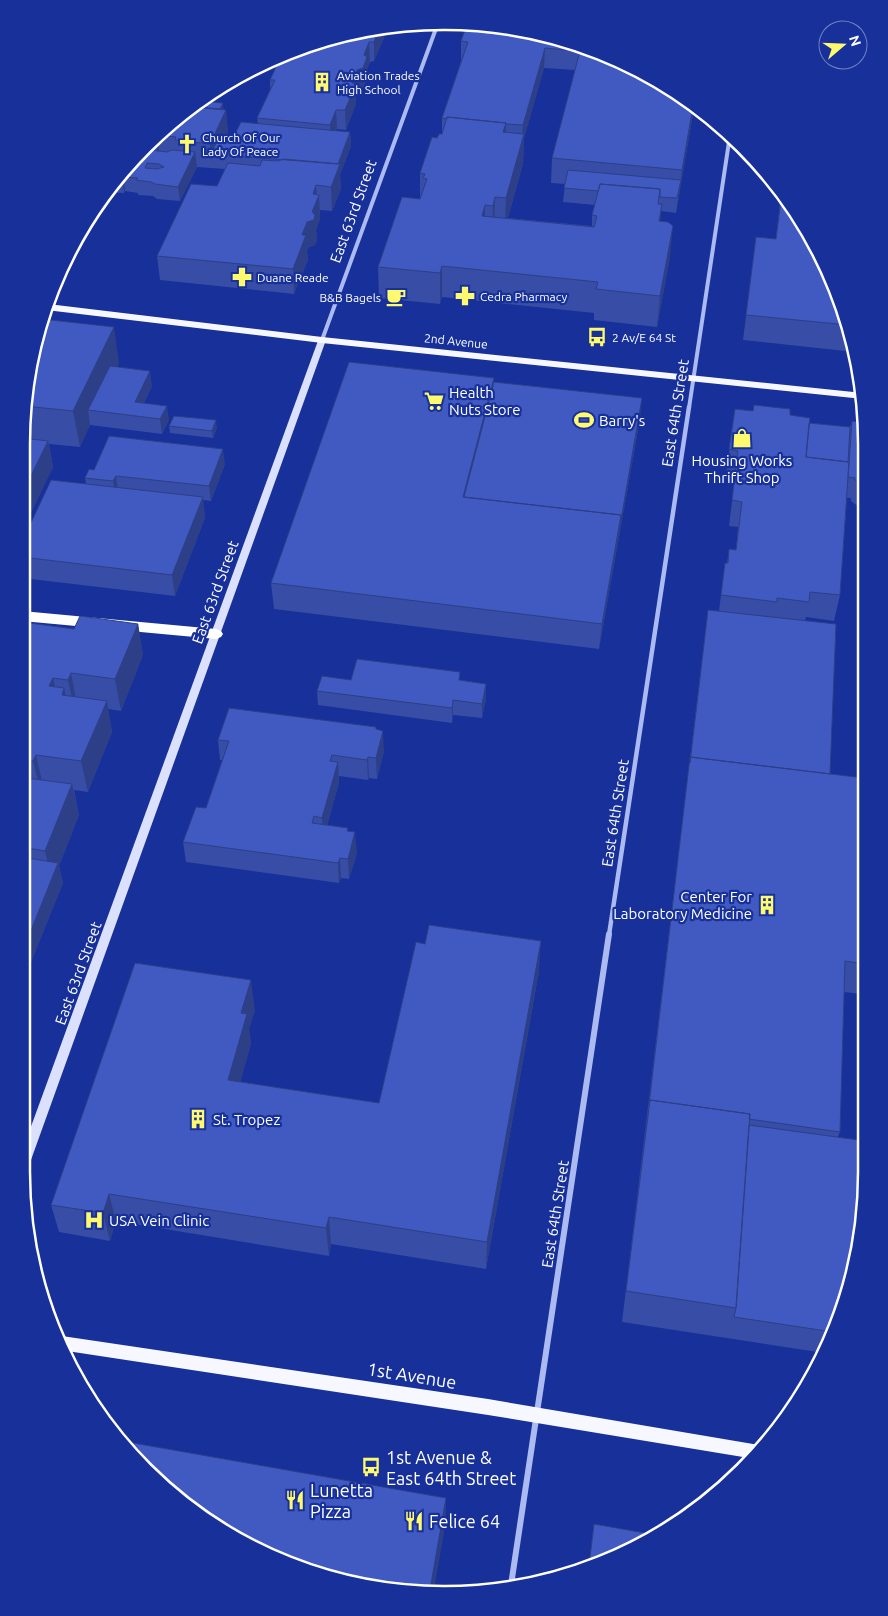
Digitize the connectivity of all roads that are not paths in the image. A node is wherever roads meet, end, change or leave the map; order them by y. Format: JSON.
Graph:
{"nodes":[{"id":1,"x":435,"y":30,"type":"edge"},
{"id":2,"x":729,"y":144,"type":"edge"},
{"id":3,"x":53,"y":308,"type":"edge"},
{"id":4,"x":322,"y":340,"type":"junction"},
{"id":5,"x":693,"y":378,"type":"junction"},
{"id":6,"x":855,"y":395,"type":"edge"},
{"id":7,"x":30,"y":617,"type":"edge"},
{"id":8,"x":216,"y":634,"type":"junction"},
{"id":9,"x":30,"y":1146,"type":"edge"},
{"id":10,"x":68,"y":1344,"type":"edge"},
{"id":11,"x":537,"y":1415,"type":"junction"},
{"id":12,"x":750,"y":1450,"type":"edge"},
{"id":13,"x":513,"y":1580,"type":"edge"}],
"edges":[{"from":1,"to":4,"type":"street","name":"East 63rd Street"},
{"from":2,"to":5,"type":"street","name":"East 64th Street"},
{"from":3,"to":4,"type":"main road","name":"2nd Avenue"},
{"from":4,"to":5,"type":"main road","name":"2nd Avenue"},
{"from":4,"to":8,"type":"street","name":"East 63rd Street"},
{"from":5,"to":6,"type":"main road","name":"2nd Avenue"},
{"from":5,"to":11,"type":"street","name":"East 64th Street"},
{"from":7,"to":8,"type":"highway"},
{"from":8,"to":9,"type":"street","name":"East 63rd Street"},
{"from":10,"to":11,"type":"main road","name":"1st Avenue"},
{"from":11,"to":12,"type":"main road","name":"1st Avenue"},
{"from":11,"to":13,"type":"street","name":"East 64th Street"}]}
